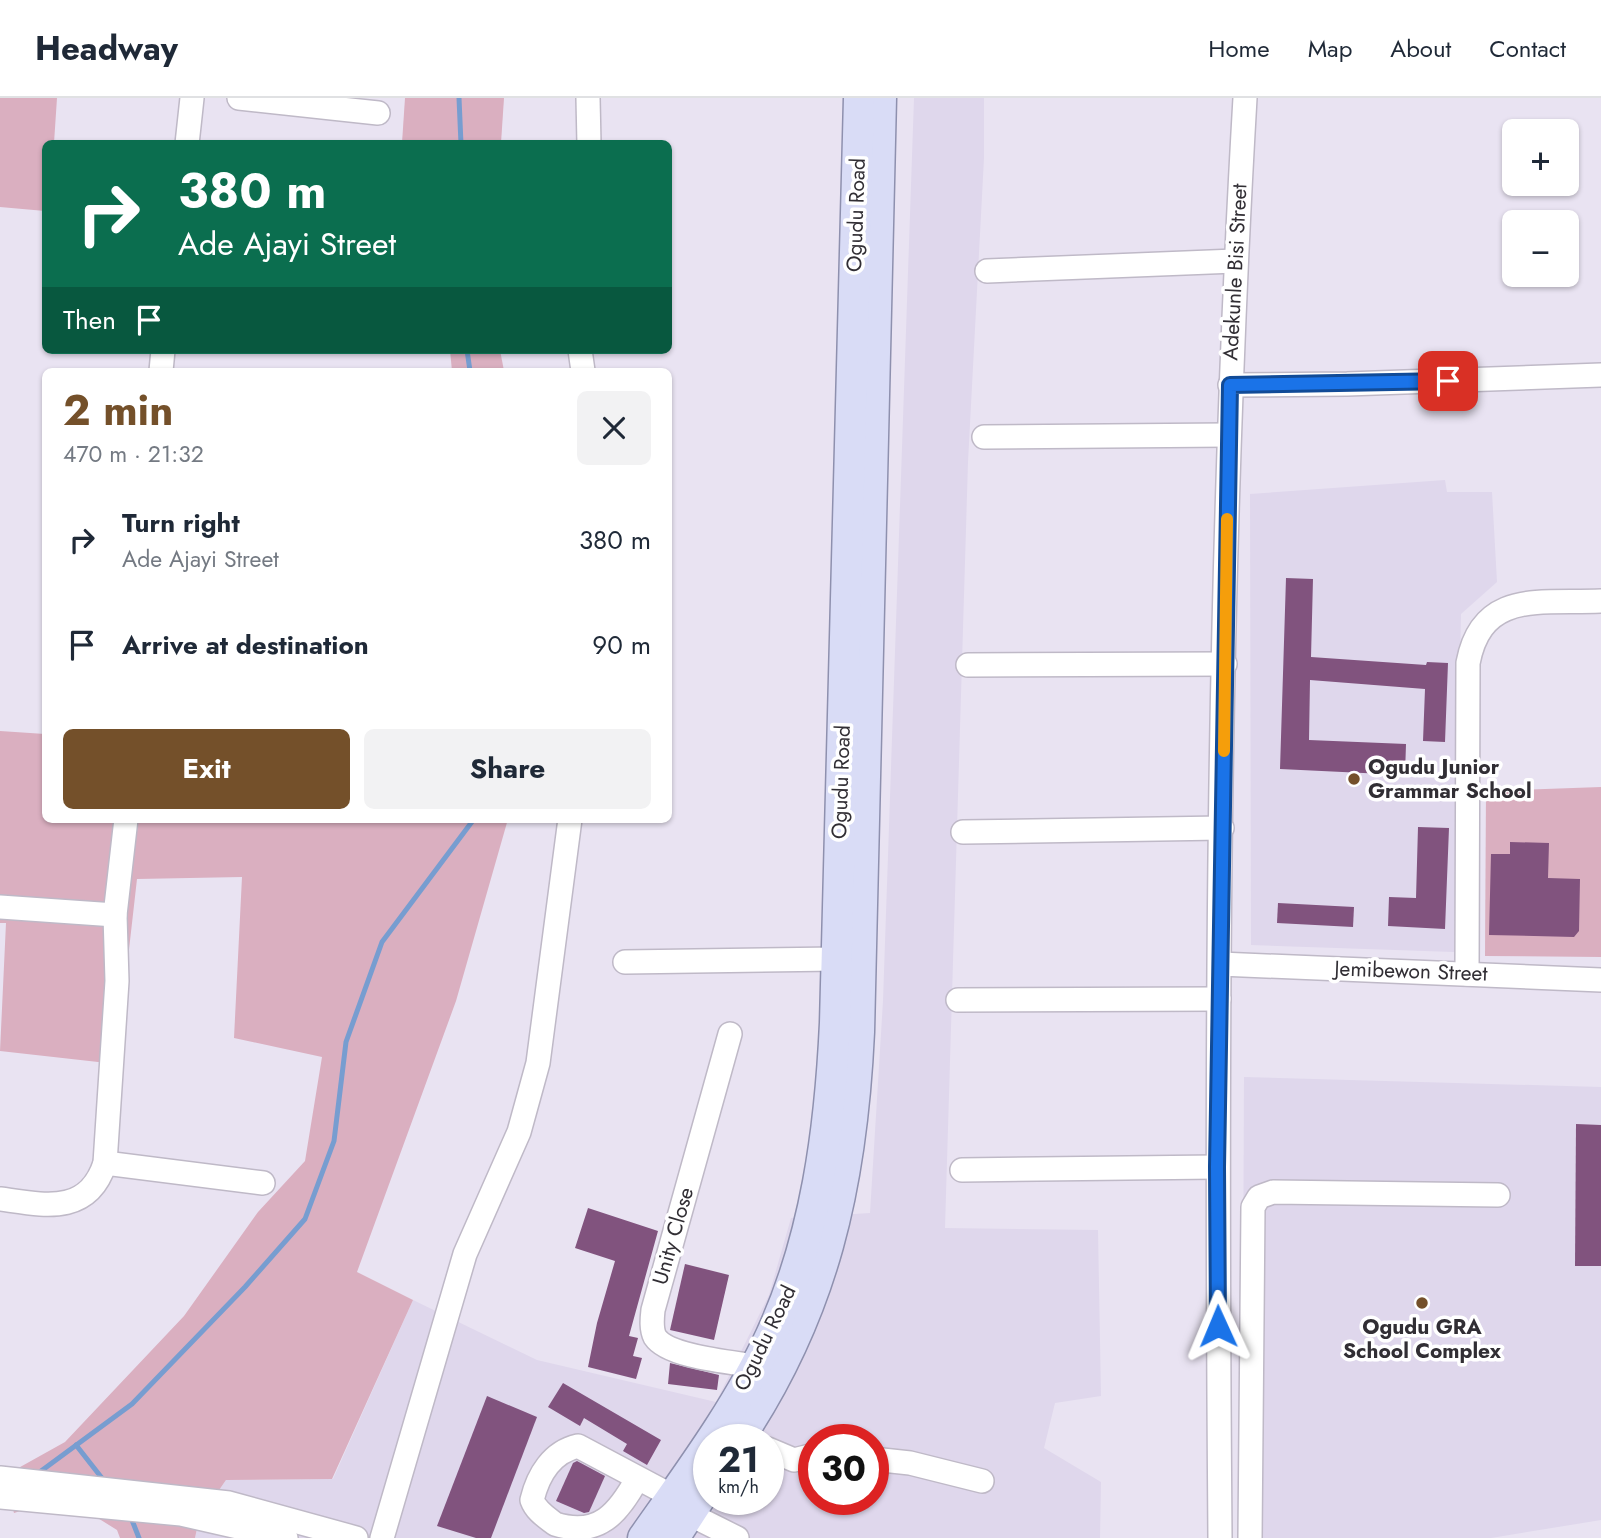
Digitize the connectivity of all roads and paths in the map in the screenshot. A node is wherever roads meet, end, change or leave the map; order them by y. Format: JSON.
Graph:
{"nodes":[{"id":1,"x":192,"y":98,"type":"edge"},
{"id":2,"x":239,"y":98,"type":"edge"},
{"id":3,"x":588,"y":98,"type":"edge"},
{"id":4,"x":859,"y":98,"type":"edge"},
{"id":5,"x":881,"y":98,"type":"edge"},
{"id":6,"x":1245,"y":98,"type":"edge"},
{"id":7,"x":378,"y":113,"type":"dead end"},
{"id":8,"x":187,"y":140,"type":"edge"},
{"id":9,"x":589,"y":140,"type":"edge"},
{"id":10,"x":1236,"y":261,"type":"junction"},
{"id":11,"x":987,"y":271,"type":"dead end"},
{"id":12,"x":1601,"y":375,"type":"edge"},
{"id":13,"x":1230,"y":385,"type":"junction"},
{"id":14,"x":1228,"y":435,"type":"junction"},
{"id":15,"x":984,"y":437,"type":"dead end"},
{"id":16,"x":1601,"y":601,"type":"edge"},
{"id":17,"x":1225,"y":664,"type":"junction"},
{"id":18,"x":968,"y":665,"type":"dead end"},
{"id":19,"x":126,"y":823,"type":"edge"},
{"id":20,"x":569,"y":823,"type":"edge"},
{"id":21,"x":1222,"y":828,"type":"junction"},
{"id":22,"x":852,"y":831,"type":"junction"},
{"id":23,"x":963,"y":832,"type":"dead end"},
{"id":24,"x":0,"y":907,"type":"edge"},
{"id":25,"x":115,"y":915,"type":"junction"},
{"id":26,"x":836,"y":959,"type":"junction"},
{"id":27,"x":625,"y":962,"type":"dead end"},
{"id":28,"x":1220,"y":964,"type":"junction"},
{"id":29,"x":1467,"y":974,"type":"junction"},
{"id":30,"x":1601,"y":979,"type":"edge"},
{"id":31,"x":1219,"y":999,"type":"junction"},
{"id":32,"x":958,"y":1000,"type":"dead end"},
{"id":33,"x":730,"y":1034,"type":"dead end"},
{"id":34,"x":105,"y":1163,"type":"junction"},
{"id":35,"x":1217,"y":1167,"type":"junction"},
{"id":36,"x":962,"y":1170,"type":"dead end"},
{"id":37,"x":263,"y":1183,"type":"dead end"},
{"id":38,"x":1498,"y":1195,"type":"dead end"},
{"id":39,"x":0,"y":1199,"type":"edge"},
{"id":40,"x":755,"y":1366,"type":"junction"},
{"id":41,"x":751,"y":1424,"type":"edge"},
{"id":42,"x":889,"y":1461,"type":"edge"},
{"id":43,"x":0,"y":1478,"type":"edge"},
{"id":44,"x":637,"y":1479,"type":"junction"},
{"id":45,"x":982,"y":1481,"type":"dead end"},
{"id":46,"x":0,"y":1497,"type":"edge"},
{"id":47,"x":693,"y":1501,"type":"edge"},
{"id":48,"x":182,"y":1506,"type":"junction"},
{"id":49,"x":678,"y":1516,"type":"edge"},
{"id":50,"x":286,"y":1538,"type":"edge"},
{"id":51,"x":356,"y":1538,"type":"edge"},
{"id":52,"x":382,"y":1538,"type":"edge"},
{"id":53,"x":643,"y":1538,"type":"edge"},
{"id":54,"x":737,"y":1538,"type":"edge"},
{"id":55,"x":1220,"y":1538,"type":"edge"},
{"id":56,"x":1250,"y":1538,"type":"edge"}],
"edges":[{"from":1,"to":8,"type":"street"},
{"from":2,"to":7,"type":"street"},
{"from":3,"to":9,"type":"street"},
{"from":4,"to":22,"type":"main road","name":"Ogudu Road"},
{"from":5,"to":22,"type":"main road","name":"Ogudu Road"},
{"from":6,"to":10,"type":"street","name":"Adekunle Bisi Street"},
{"from":10,"to":11,"type":"street"},
{"from":10,"to":13,"type":"street","name":"Adekunle Bisi Street"},
{"from":12,"to":13,"type":"street"},
{"from":13,"to":14,"type":"street","name":"Adekunle Bisi Street"},
{"from":14,"to":15,"type":"street"},
{"from":14,"to":17,"type":"street","name":"Adekunle Bisi Street"},
{"from":16,"to":29,"type":"street"},
{"from":17,"to":18,"type":"street"},
{"from":17,"to":21,"type":"street","name":"Adekunle Bisi Street"},
{"from":19,"to":25,"type":"street"},
{"from":20,"to":52,"type":"street"},
{"from":21,"to":23,"type":"street"},
{"from":21,"to":28,"type":"street","name":"Adekunle Bisi Street"},
{"from":22,"to":26,"type":"main road","name":"Ogudu Road"},
{"from":22,"to":41,"type":"main road","name":"Ogudu Road"},
{"from":24,"to":25,"type":"street"},
{"from":25,"to":34,"type":"street"},
{"from":26,"to":27,"type":"street"},
{"from":26,"to":40,"type":"main road","name":"Ogudu Road"},
{"from":28,"to":29,"type":"street","name":"Jemibewon Street"},
{"from":28,"to":31,"type":"street","name":"Adekunle Bisi Street"},
{"from":29,"to":30,"type":"street","name":"Jemibewon Street"},
{"from":31,"to":32,"type":"street"},
{"from":31,"to":35,"type":"street","name":"Adekunle Bisi Street"},
{"from":33,"to":40,"type":"street","name":"Unity Close"},
{"from":34,"to":37,"type":"street"},
{"from":34,"to":39,"type":"street"},
{"from":35,"to":36,"type":"street"},
{"from":35,"to":55,"type":"street","name":"Adekunle Bisi Street"},
{"from":38,"to":56,"type":"street"},
{"from":40,"to":49,"type":"main road","name":"Ogudu Road"},
{"from":42,"to":45,"type":"street"},
{"from":43,"to":48,"type":"street"},
{"from":44,"to":44,"type":"street"},
{"from":44,"to":49,"type":"street"},
{"from":46,"to":48,"type":"street"},
{"from":47,"to":49,"type":"main road","name":"Ogudu Road"},
{"from":48,"to":50,"type":"street"},
{"from":48,"to":51,"type":"street"},
{"from":49,"to":53,"type":"main road","name":"Ogudu Road"},
{"from":49,"to":54,"type":"street"}]}
